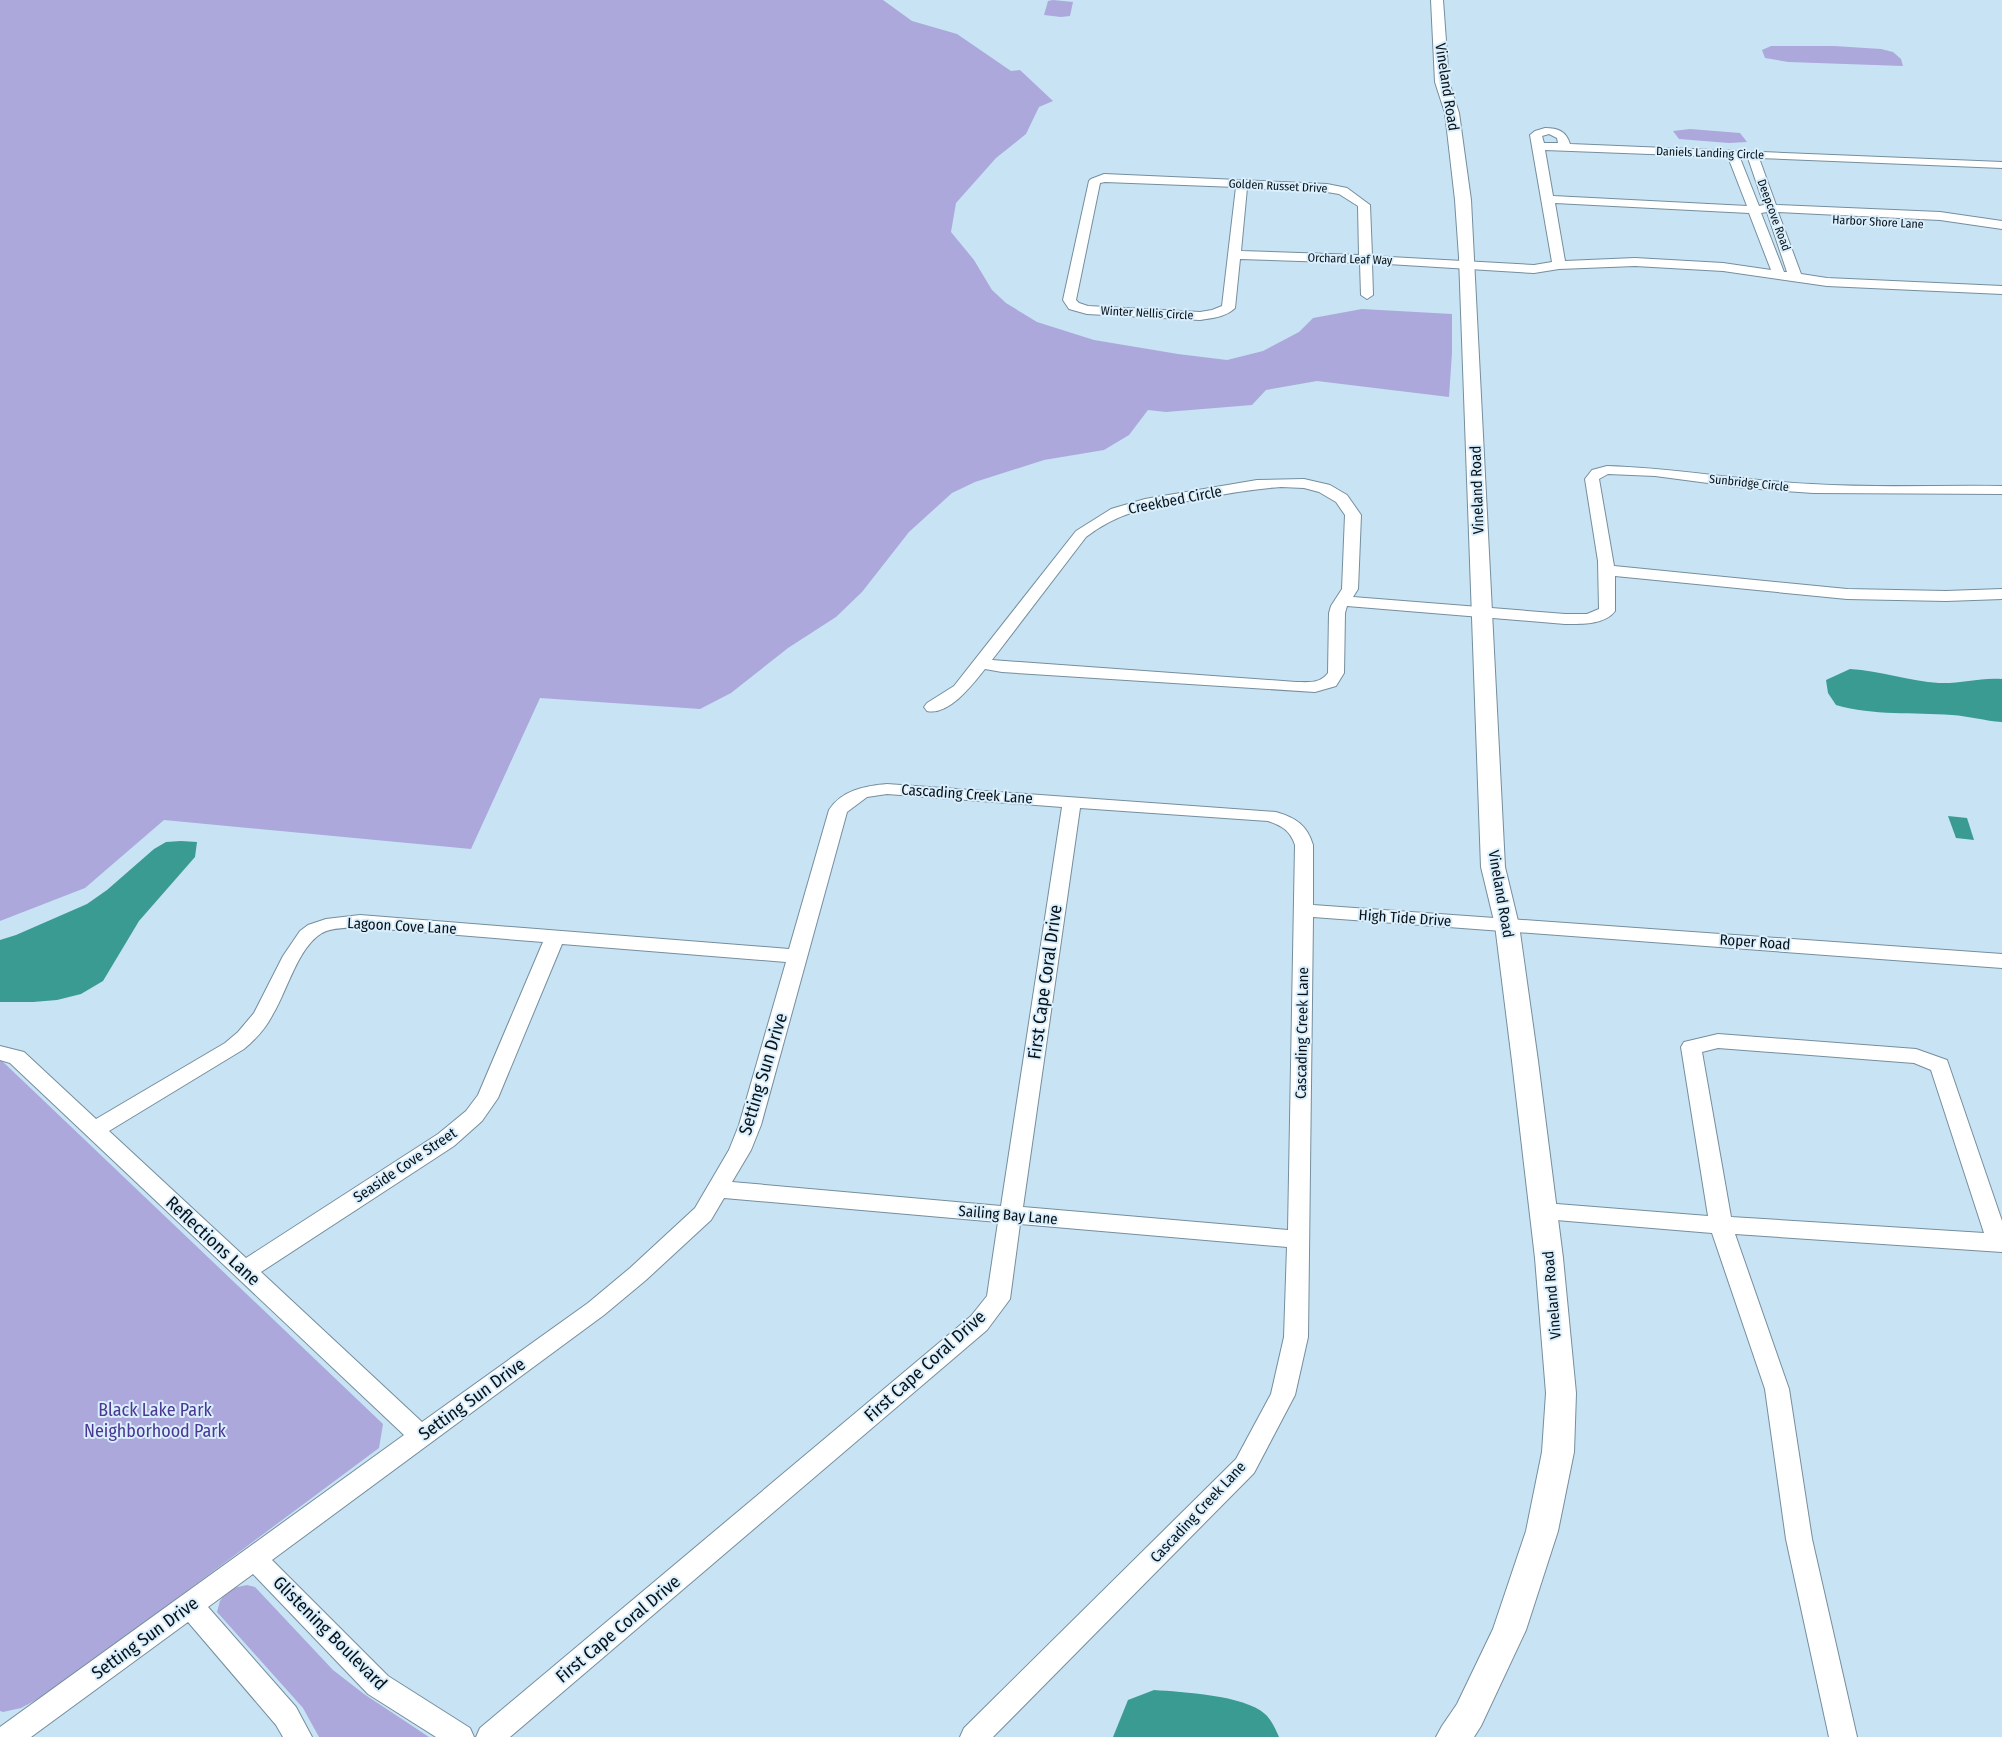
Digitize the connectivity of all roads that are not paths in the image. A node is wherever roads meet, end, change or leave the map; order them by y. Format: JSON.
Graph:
{"nodes":[{"id":1,"x":1438,"y":0,"type":"edge"},
{"id":2,"x":1733,"y":154,"type":"junction"},
{"id":3,"x":1752,"y":154,"type":"junction"},
{"id":4,"x":2002,"y":165,"type":"edge"},
{"id":5,"x":1098,"y":178,"type":"joint"},
{"id":6,"x":1242,"y":184,"type":"junction"},
{"id":7,"x":1549,"y":199,"type":"junction"},
{"id":8,"x":1754,"y":210,"type":"junction"},
{"id":9,"x":1773,"y":212,"type":"junction"},
{"id":10,"x":2002,"y":225,"type":"edge"},
{"id":11,"x":2002,"y":235,"type":"edge"},
{"id":12,"x":1234,"y":250,"type":"junction"},
{"id":13,"x":1366,"y":256,"type":"junction"},
{"id":14,"x":1467,"y":261,"type":"junction"},
{"id":15,"x":1560,"y":265,"type":"junction"},
{"id":16,"x":1778,"y":273,"type":"junction"},
{"id":17,"x":1795,"y":276,"type":"junction"},
{"id":18,"x":2002,"y":290,"type":"edge"},
{"id":19,"x":1367,"y":295,"type":"dead end"},
{"id":20,"x":2002,"y":490,"type":"edge"},
{"id":21,"x":1606,"y":570,"type":"junction"},
{"id":22,"x":2002,"y":594,"type":"edge"},
{"id":23,"x":1346,"y":595,"type":"junction"},
{"id":24,"x":1481,"y":606,"type":"junction"},
{"id":25,"x":981,"y":663,"type":"junction"},
{"id":26,"x":933,"y":707,"type":"dead end"},
{"id":27,"x":1072,"y":802,"type":"junction"},
{"id":28,"x":1303,"y":910,"type":"junction"},
{"id":29,"x":1507,"y":925,"type":"junction"},
{"id":30,"x":555,"y":937,"type":"junction"},
{"id":31,"x":797,"y":956,"type":"junction"},
{"id":32,"x":2002,"y":960,"type":"edge"},
{"id":33,"x":0,"y":1053,"type":"edge"},
{"id":34,"x":94,"y":1130,"type":"junction"},
{"id":35,"x":717,"y":1189,"type":"junction"},
{"id":36,"x":1544,"y":1211,"type":"junction"},
{"id":37,"x":1010,"y":1215,"type":"junction"},
{"id":38,"x":1721,"y":1225,"type":"junction"},
{"id":39,"x":1299,"y":1240,"type":"junction"},
{"id":40,"x":2000,"y":1243,"type":"edge"},
{"id":41,"x":244,"y":1271,"type":"junction"},
{"id":42,"x":421,"y":1436,"type":"junction"},
{"id":43,"x":254,"y":1558,"type":"junction"},
{"id":44,"x":190,"y":1605,"type":"junction"},
{"id":45,"x":9,"y":1737,"type":"edge"},
{"id":46,"x":298,"y":1737,"type":"edge"},
{"id":47,"x":460,"y":1737,"type":"edge"},
{"id":48,"x":490,"y":1737,"type":"edge"},
{"id":49,"x":974,"y":1737,"type":"edge"},
{"id":50,"x":1454,"y":1737,"type":"edge"},
{"id":51,"x":1843,"y":1737,"type":"edge"}],
"edges":[{"from":1,"to":14,"type":"main road","name":"Vineland Road"},
{"from":2,"to":3,"type":"street","name":"Daniels Landing Circle"},
{"from":2,"to":7,"type":"street","name":"Daniels Landing Circle"},
{"from":2,"to":8,"type":"street","name":"Deepcove Road"},
{"from":3,"to":4,"type":"street","name":"Daniels Landing Circle"},
{"from":3,"to":9,"type":"street","name":"Deepcove Road"},
{"from":5,"to":6,"type":"street","name":"Golden Russet Drive"},
{"from":5,"to":12,"type":"street","name":"Winter Nellis Circle"},
{"from":6,"to":12,"type":"street","name":"Winter Nellis Circle"},
{"from":6,"to":13,"type":"street","name":"Golden Russet Drive"},
{"from":7,"to":8,"type":"street","name":"Harbor Shore Lane"},
{"from":7,"to":15,"type":"street","name":"Daniels Landing Circle"},
{"from":8,"to":9,"type":"street","name":"Harbor Shore Lane"},
{"from":8,"to":16,"type":"street","name":"Deepcove Road"},
{"from":9,"to":10,"type":"street","name":"Harbor Shore Lane"},
{"from":9,"to":11,"type":"street","name":"Harbor Shore Lane"},
{"from":9,"to":17,"type":"street","name":"Deepcove Road"},
{"from":12,"to":13,"type":"street","name":"Orchard Leaf Way"},
{"from":13,"to":14,"type":"street","name":"Orchard Leaf Way"},
{"from":13,"to":19,"type":"street","name":"Golden Russet Drive"},
{"from":14,"to":15,"type":"street"},
{"from":14,"to":24,"type":"main road","name":"Vineland Road"},
{"from":15,"to":16,"type":"street"},
{"from":16,"to":17,"type":"street"},
{"from":17,"to":18,"type":"street"},
{"from":20,"to":21,"type":"street","name":"Sunbridge Circle"},
{"from":21,"to":22,"type":"street"},
{"from":21,"to":24,"type":"street","name":"Sunbridge Circle"},
{"from":23,"to":24,"type":"street"},
{"from":23,"to":25,"type":"street","name":"Creekbed Circle"},
{"from":23,"to":25,"type":"street","name":"Creekbed Circle"},
{"from":24,"to":29,"type":"main road","name":"Vineland Road"},
{"from":25,"to":26,"type":"street","name":"Creekbed Circle"},
{"from":27,"to":28,"type":"street","name":"Cascading Creek Lane"},
{"from":27,"to":31,"type":"street","name":"Cascading Creek Lane"},
{"from":27,"to":37,"type":"street","name":"First Cape Coral Drive"},
{"from":28,"to":29,"type":"street","name":"High Tide Drive"},
{"from":28,"to":39,"type":"street","name":"Cascading Creek Lane"},
{"from":29,"to":32,"type":"street","name":"Roper Road"},
{"from":29,"to":36,"type":"main road","name":"Vineland Road"},
{"from":30,"to":31,"type":"street","name":"Lagoon Cove Lane"},
{"from":30,"to":34,"type":"street","name":"Lagoon Cove Lane"},
{"from":30,"to":41,"type":"street","name":"Seaside Cove Street"},
{"from":31,"to":35,"type":"street","name":"Setting Sun Drive"},
{"from":33,"to":34,"type":"street","name":"Reflections Lane"},
{"from":34,"to":41,"type":"street","name":"Reflections Lane"},
{"from":35,"to":37,"type":"street","name":"Sailing Bay Lane"},
{"from":35,"to":42,"type":"street","name":"Setting Sun Drive"},
{"from":36,"to":38,"type":"street"},
{"from":36,"to":50,"type":"main road","name":"Vineland Road"},
{"from":37,"to":39,"type":"street","name":"Sailing Bay Lane"},
{"from":37,"to":48,"type":"street","name":"First Cape Coral Drive"},
{"from":38,"to":40,"type":"street"},
{"from":38,"to":40,"type":"street"},
{"from":38,"to":51,"type":"street"},
{"from":39,"to":49,"type":"street","name":"Cascading Creek Lane"},
{"from":41,"to":42,"type":"street","name":"Reflections Lane"},
{"from":42,"to":43,"type":"street","name":"Setting Sun Drive"},
{"from":43,"to":44,"type":"street","name":"Setting Sun Drive"},
{"from":43,"to":47,"type":"street","name":"Glistening Boulevard"},
{"from":44,"to":45,"type":"street","name":"Setting Sun Drive"},
{"from":44,"to":46,"type":"street"}]}
